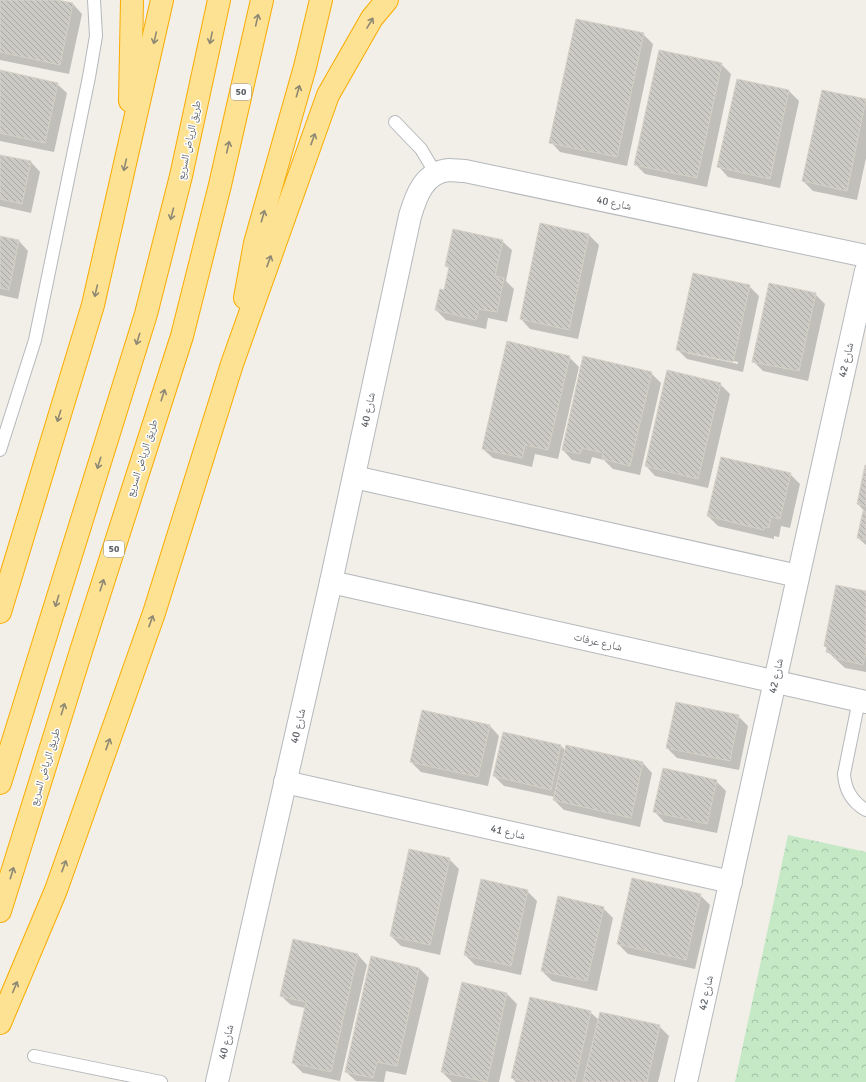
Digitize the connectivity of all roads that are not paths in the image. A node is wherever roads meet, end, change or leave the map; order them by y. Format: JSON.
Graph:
{"nodes":[{"id":1,"x":94,"y":0,"type":"edge"},
{"id":2,"x":132,"y":0,"type":"edge"},
{"id":3,"x":162,"y":0,"type":"edge"},
{"id":4,"x":219,"y":0,"type":"edge"},
{"id":5,"x":262,"y":0,"type":"edge"},
{"id":6,"x":321,"y":0,"type":"edge"},
{"id":7,"x":387,"y":0,"type":"edge"},
{"id":8,"x":395,"y":122,"type":"dead end"},
{"id":9,"x":130,"y":144,"type":"junction"},
{"id":10,"x":436,"y":174,"type":"junction"},
{"id":11,"x":866,"y":256,"type":"edge"},
{"id":12,"x":866,"y":271,"type":"edge"},
{"id":13,"x":232,"y":364,"type":"junction"},
{"id":14,"x":0,"y":450,"type":"edge"},
{"id":15,"x":354,"y":477,"type":"junction"},
{"id":16,"x":798,"y":576,"type":"junction"},
{"id":17,"x":331,"y":582,"type":"junction"},
{"id":18,"x":0,"y":612,"type":"edge"},
{"id":19,"x":775,"y":682,"type":"junction"},
{"id":20,"x":862,"y":701,"type":"edge"},
{"id":21,"x":285,"y":782,"type":"junction"},
{"id":22,"x":0,"y":783,"type":"edge"},
{"id":23,"x":866,"y":810,"type":"edge"},
{"id":24,"x":731,"y":882,"type":"junction"},
{"id":25,"x":0,"y":911,"type":"edge"},
{"id":26,"x":0,"y":1022,"type":"edge"},
{"id":27,"x":34,"y":1056,"type":"dead end"},
{"id":28,"x":161,"y":1082,"type":"edge"},
{"id":29,"x":217,"y":1082,"type":"edge"},
{"id":30,"x":686,"y":1082,"type":"edge"}],
"edges":[{"from":1,"to":14,"type":"lane"},
{"from":2,"to":9,"type":"highway"},
{"from":3,"to":9,"type":"highway","one_way":true},
{"from":4,"to":22,"type":"highway","name":"طريق الرياض السريع","one_way":true},
{"from":25,"to":5,"type":"highway","name":"طريق الرياض السريع","number":"50","one_way":true},
{"from":13,"to":6,"type":"highway","one_way":true},
{"from":13,"to":7,"type":"highway","one_way":true},
{"from":8,"to":10,"type":"lane"},
{"from":9,"to":18,"type":"highway","one_way":true},
{"from":10,"to":11,"type":"street","name":"شارع 40"},
{"from":10,"to":15,"type":"street","name":"شارع 40"},
{"from":12,"to":16,"type":"street","name":"شارع 42"},
{"from":26,"to":13,"type":"highway","one_way":true},
{"from":15,"to":16,"type":"street"},
{"from":15,"to":17,"type":"street","name":"شارع 40"},
{"from":16,"to":19,"type":"street","name":"شارع 42"},
{"from":17,"to":19,"type":"street","name":"شارع عرفات"},
{"from":17,"to":21,"type":"street","name":"شارع 40"},
{"from":19,"to":20,"type":"street","name":"شارع عرفات"},
{"from":19,"to":24,"type":"street","name":"شارع 42"},
{"from":20,"to":23,"type":"lane"},
{"from":21,"to":24,"type":"street","name":"شارع 41"},
{"from":21,"to":29,"type":"street","name":"شارع 40"},
{"from":24,"to":30,"type":"street","name":"شارع 42"},
{"from":27,"to":28,"type":"lane"}]}
